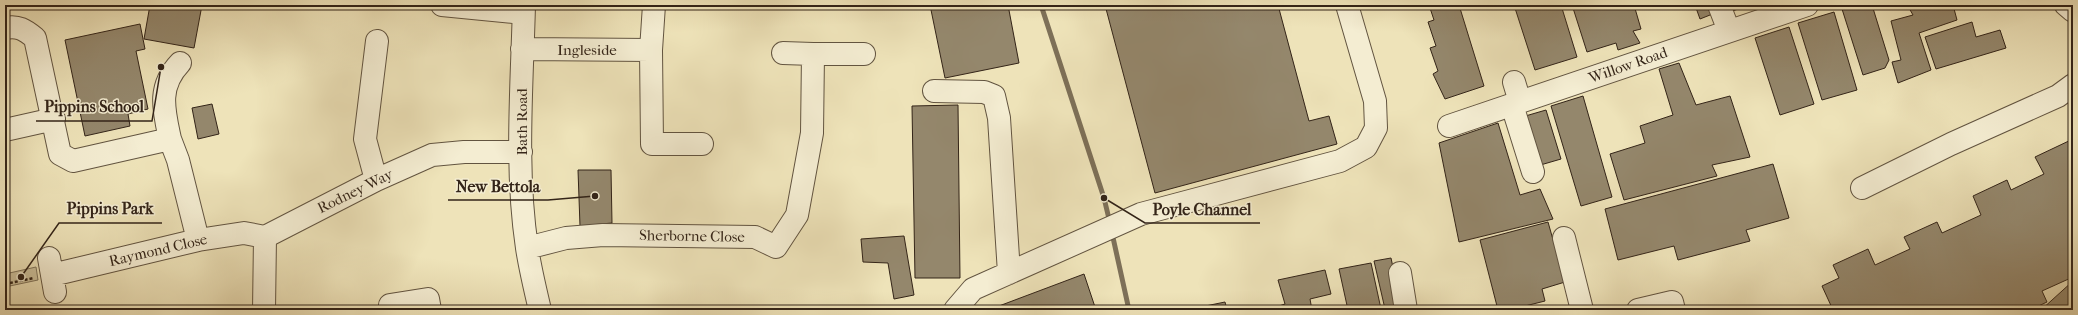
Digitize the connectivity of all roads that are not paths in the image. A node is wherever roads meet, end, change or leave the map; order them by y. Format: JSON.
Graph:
{"nodes":[{"id":1,"x":442,"y":5,"type":"edge"},
{"id":2,"x":654,"y":5,"type":"edge"},
{"id":3,"x":1347,"y":5,"type":"edge"},
{"id":4,"x":1720,"y":5,"type":"edge"},
{"id":5,"x":1807,"y":5,"type":"edge"},
{"id":6,"x":2066,"y":5,"type":"edge"},
{"id":7,"x":524,"y":9,"type":"edge"},
{"id":8,"x":2073,"y":11,"type":"edge"},
{"id":9,"x":5,"y":28,"type":"edge"},
{"id":10,"x":1729,"y":31,"type":"junction"},
{"id":11,"x":377,"y":41,"type":"dead end"},
{"id":12,"x":522,"y":50,"type":"junction"},
{"id":13,"x":651,"y":50,"type":"junction"},
{"id":14,"x":783,"y":53,"type":"dead end"},
{"id":15,"x":813,"y":54,"type":"junction"},
{"id":16,"x":864,"y":54,"type":"dead end"},
{"id":17,"x":180,"y":63,"type":"dead end"},
{"id":18,"x":2073,"y":85,"type":"edge"},
{"id":19,"x":934,"y":90,"type":"dead end"},
{"id":20,"x":1515,"y":96,"type":"junction"},
{"id":21,"x":54,"y":119,"type":"junction"},
{"id":22,"x":1449,"y":126,"type":"dead end"},
{"id":23,"x":5,"y":130,"type":"edge"},
{"id":24,"x":170,"y":140,"type":"junction"},
{"id":25,"x":702,"y":144,"type":"dead end"},
{"id":26,"x":521,"y":152,"type":"junction"},
{"id":27,"x":1533,"y":172,"type":"dead end"},
{"id":28,"x":376,"y":180,"type":"junction"},
{"id":29,"x":1862,"y":188,"type":"dead end"},
{"id":30,"x":265,"y":237,"type":"junction"},
{"id":31,"x":1564,"y":238,"type":"dead end"},
{"id":32,"x":198,"y":240,"type":"junction"},
{"id":33,"x":527,"y":248,"type":"junction"},
{"id":34,"x":1009,"y":273,"type":"junction"},
{"id":35,"x":1400,"y":273,"type":"dead end"},
{"id":36,"x":52,"y":275,"type":"dead end"},
{"id":37,"x":390,"y":305,"type":"dead end"},
{"id":38,"x":1673,"y":306,"type":"edge"},
{"id":39,"x":264,"y":310,"type":"edge"},
{"id":40,"x":430,"y":310,"type":"edge"},
{"id":41,"x":540,"y":310,"type":"edge"},
{"id":42,"x":955,"y":310,"type":"edge"},
{"id":43,"x":1406,"y":310,"type":"edge"},
{"id":44,"x":1582,"y":310,"type":"edge"},
{"id":45,"x":1638,"y":310,"type":"edge"}],
"edges":[{"from":1,"to":7,"type":"street"},
{"from":2,"to":13,"type":"street"},
{"from":3,"to":34,"type":"street"},
{"from":4,"to":10,"type":"street"},
{"from":5,"to":10,"type":"street","name":"Willow Road"},
{"from":6,"to":8,"type":"street"},
{"from":7,"to":12,"type":"street","name":"Bath Road"},
{"from":9,"to":21,"type":"street"},
{"from":10,"to":20,"type":"street","name":"Willow Road"},
{"from":11,"to":28,"type":"street"},
{"from":12,"to":13,"type":"street","name":"Ingleside"},
{"from":12,"to":26,"type":"street","name":"Bath Road"},
{"from":13,"to":25,"type":"street"},
{"from":14,"to":15,"type":"street"},
{"from":15,"to":16,"type":"street"},
{"from":15,"to":33,"type":"street","name":"Sherborne Close"},
{"from":17,"to":24,"type":"street"},
{"from":18,"to":29,"type":"street"},
{"from":19,"to":34,"type":"street"},
{"from":20,"to":22,"type":"street","name":"Willow Road"},
{"from":20,"to":27,"type":"street"},
{"from":21,"to":23,"type":"street"},
{"from":21,"to":24,"type":"street"},
{"from":24,"to":32,"type":"street"},
{"from":26,"to":28,"type":"street","name":"Rodney Way"},
{"from":26,"to":33,"type":"street","name":"Bath Road"},
{"from":28,"to":30,"type":"street","name":"Rodney Way"},
{"from":30,"to":32,"type":"street","name":"Raymond Close"},
{"from":30,"to":39,"type":"street"},
{"from":31,"to":44,"type":"street"},
{"from":32,"to":36,"type":"street","name":"Raymond Close"},
{"from":33,"to":41,"type":"street","name":"Bath Road"},
{"from":34,"to":42,"type":"street"},
{"from":35,"to":43,"type":"street"},
{"from":37,"to":40,"type":"street"},
{"from":38,"to":45,"type":"street"}]}
